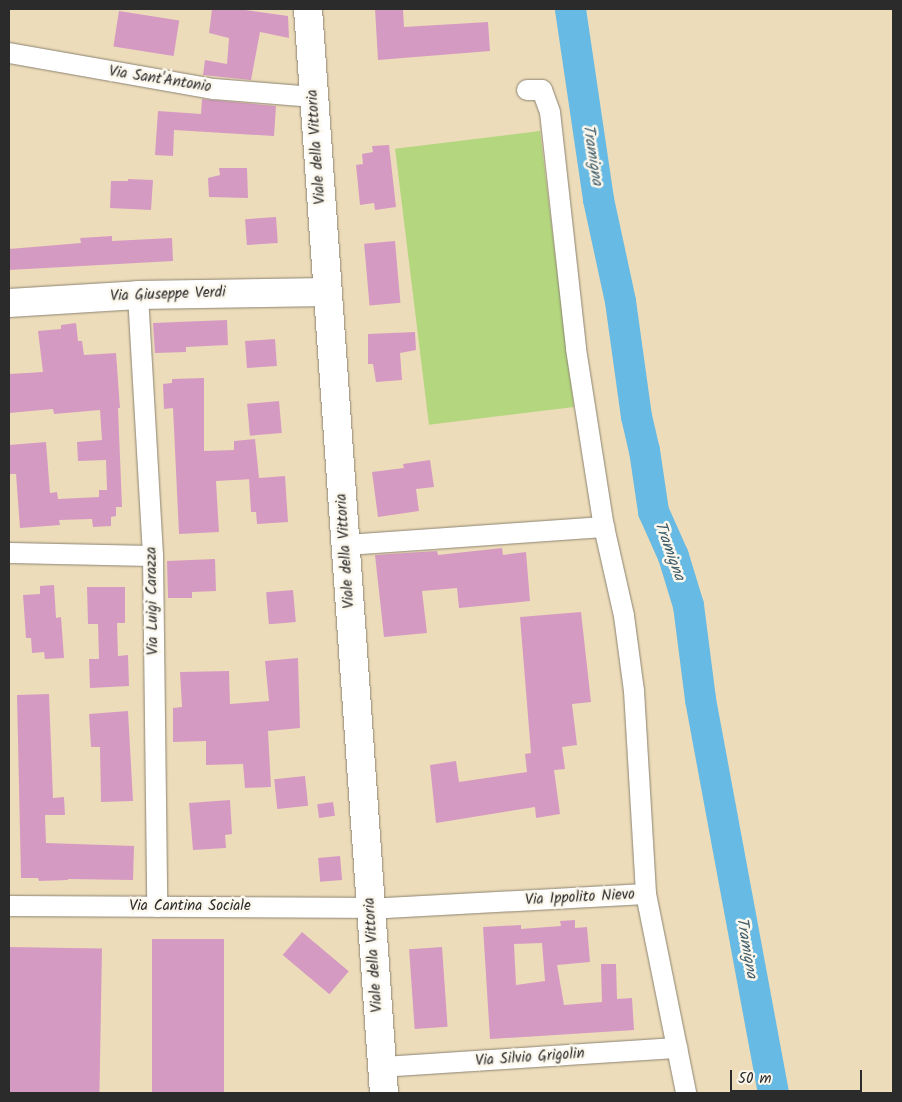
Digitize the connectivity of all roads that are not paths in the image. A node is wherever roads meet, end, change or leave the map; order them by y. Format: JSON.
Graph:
{"nodes":[{"id":1,"x":308,"y":9,"type":"edge"},
{"id":2,"x":9,"y":53,"type":"edge"},
{"id":3,"x":527,"y":90,"type":"dead end"},
{"id":4,"x":314,"y":97,"type":"junction"},
{"id":5,"x":328,"y":292,"type":"junction"},
{"id":6,"x":138,"y":295,"type":"junction"},
{"id":7,"x":9,"y":303,"type":"edge"},
{"id":8,"x":604,"y":527,"type":"junction"},
{"id":9,"x":346,"y":545,"type":"junction"},
{"id":10,"x":9,"y":553,"type":"edge"},
{"id":11,"x":153,"y":556,"type":"junction"},
{"id":12,"x":646,"y":894,"type":"junction"},
{"id":13,"x":9,"y":906,"type":"edge"},
{"id":14,"x":157,"y":907,"type":"junction"},
{"id":15,"x":371,"y":908,"type":"junction"},
{"id":16,"x":678,"y":1048,"type":"junction"},
{"id":17,"x":383,"y":1080,"type":"edge"},
{"id":18,"x":686,"y":1093,"type":"edge"}],
"edges":[{"from":1,"to":4,"type":"street","name":"Viale della Vittoria"},
{"from":2,"to":4,"type":"street","name":"Via Sant'Antonio"},
{"from":3,"to":8,"type":"street"},
{"from":4,"to":5,"type":"street","name":"Viale della Vittoria"},
{"from":5,"to":6,"type":"street","name":"Via Giuseppe Verdi"},
{"from":5,"to":9,"type":"street","name":"Viale della Vittoria"},
{"from":6,"to":7,"type":"street","name":"Via Giuseppe Verdi"},
{"from":6,"to":11,"type":"street","name":"Via Luigi Carazza"},
{"from":8,"to":9,"type":"street"},
{"from":8,"to":12,"type":"street"},
{"from":9,"to":15,"type":"street","name":"Viale della Vittoria"},
{"from":10,"to":11,"type":"street"},
{"from":11,"to":14,"type":"street","name":"Via Luigi Carazza"},
{"from":12,"to":15,"type":"street","name":"Via Ippolito Nievo"},
{"from":12,"to":16,"type":"street","name":"Via Ippolito Nievo"},
{"from":13,"to":14,"type":"street","name":"Via Cantina Sociale"},
{"from":14,"to":15,"type":"street","name":"Via Cantina Sociale"},
{"from":15,"to":17,"type":"street","name":"Viale della Vittoria"},
{"from":16,"to":17,"type":"street","name":"Via Silvio Grigolin"},
{"from":16,"to":18,"type":"street","name":"Via Ippolito Nievo"}]}
